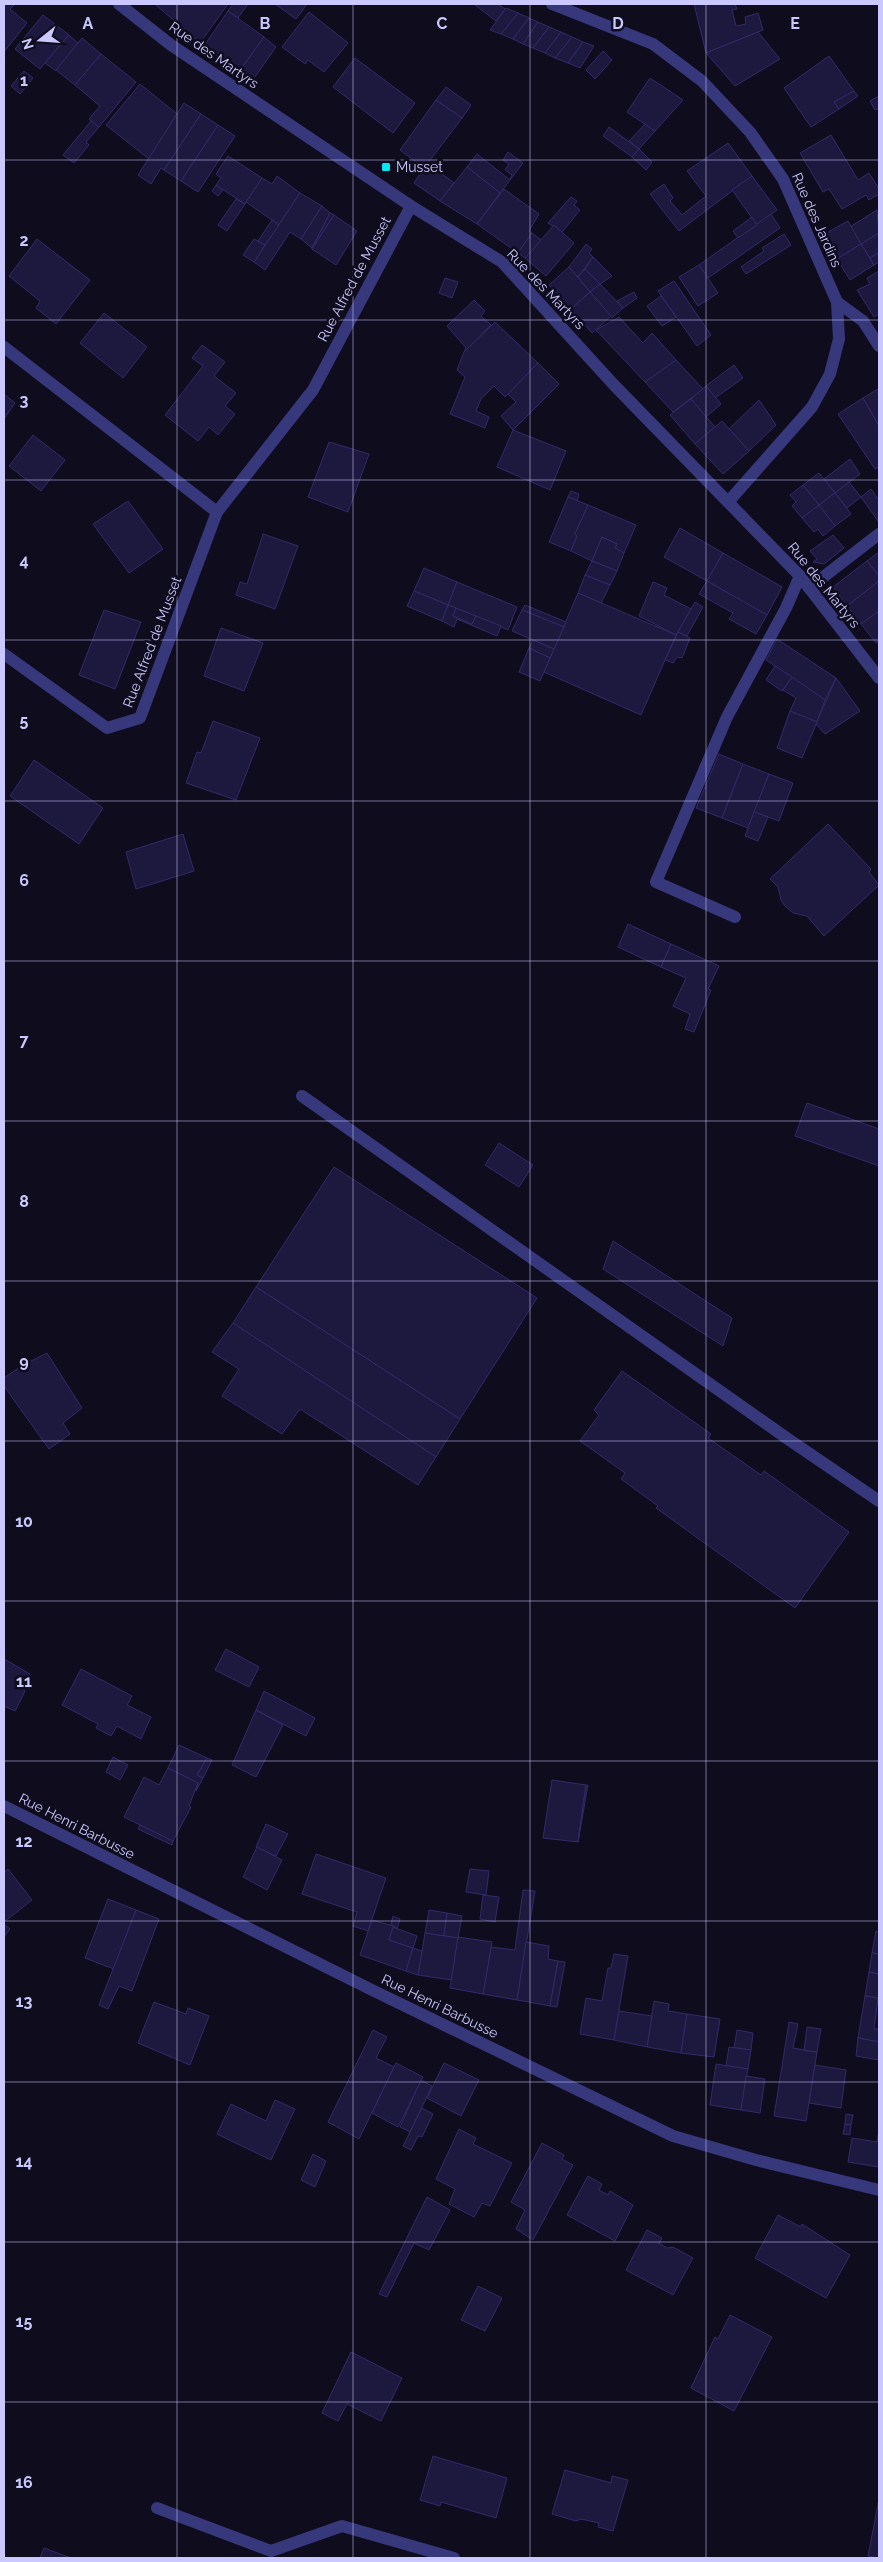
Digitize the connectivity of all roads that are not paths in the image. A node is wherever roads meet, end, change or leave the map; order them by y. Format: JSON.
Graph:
{"nodes":[{"id":1,"x":120,"y":4,"type":"edge"},
{"id":2,"x":552,"y":4,"type":"edge"},
{"id":3,"x":410,"y":206,"type":"junction"},
{"id":4,"x":837,"y":302,"type":"junction"},
{"id":5,"x":879,"y":346,"type":"edge"},
{"id":6,"x":4,"y":347,"type":"edge"},
{"id":7,"x":729,"y":501,"type":"junction"},
{"id":8,"x":217,"y":512,"type":"junction"},
{"id":9,"x":879,"y":534,"type":"edge"},
{"id":10,"x":800,"y":576,"type":"junction"},
{"id":11,"x":809,"y":588,"type":"junction"},
{"id":12,"x":4,"y":654,"type":"edge"},
{"id":13,"x":879,"y":678,"type":"edge"},
{"id":14,"x":735,"y":918,"type":"dead end"},
{"id":15,"x":302,"y":1096,"type":"dead end"},
{"id":16,"x":879,"y":1501,"type":"edge"},
{"id":17,"x":4,"y":1806,"type":"edge"},
{"id":18,"x":879,"y":2190,"type":"edge"},
{"id":19,"x":157,"y":2508,"type":"dead end"},
{"id":20,"x":454,"y":2558,"type":"edge"}],
"edges":[{"from":1,"to":3,"type":"street","name":"Rue des Martyrs"},
{"from":2,"to":4,"type":"street","name":"Rue des Jardins"},
{"from":3,"to":7,"type":"street","name":"Rue des Martyrs"},
{"from":3,"to":8,"type":"street","name":"Rue Alfred de Musset"},
{"from":4,"to":5,"type":"street"},
{"from":4,"to":7,"type":"street","name":"Rue des Jardins"},
{"from":6,"to":8,"type":"street"},
{"from":7,"to":10,"type":"street","name":"Rue des Martyrs"},
{"from":8,"to":12,"type":"street","name":"Rue Alfred de Musset"},
{"from":9,"to":11,"type":"street"},
{"from":10,"to":11,"type":"street","name":"Rue des Martyrs"},
{"from":10,"to":14,"type":"street"},
{"from":11,"to":13,"type":"street","name":"Rue des Martyrs"},
{"from":15,"to":16,"type":"street"},
{"from":17,"to":18,"type":"street","name":"Rue Henri Barbusse"},
{"from":19,"to":20,"type":"street"}]}
